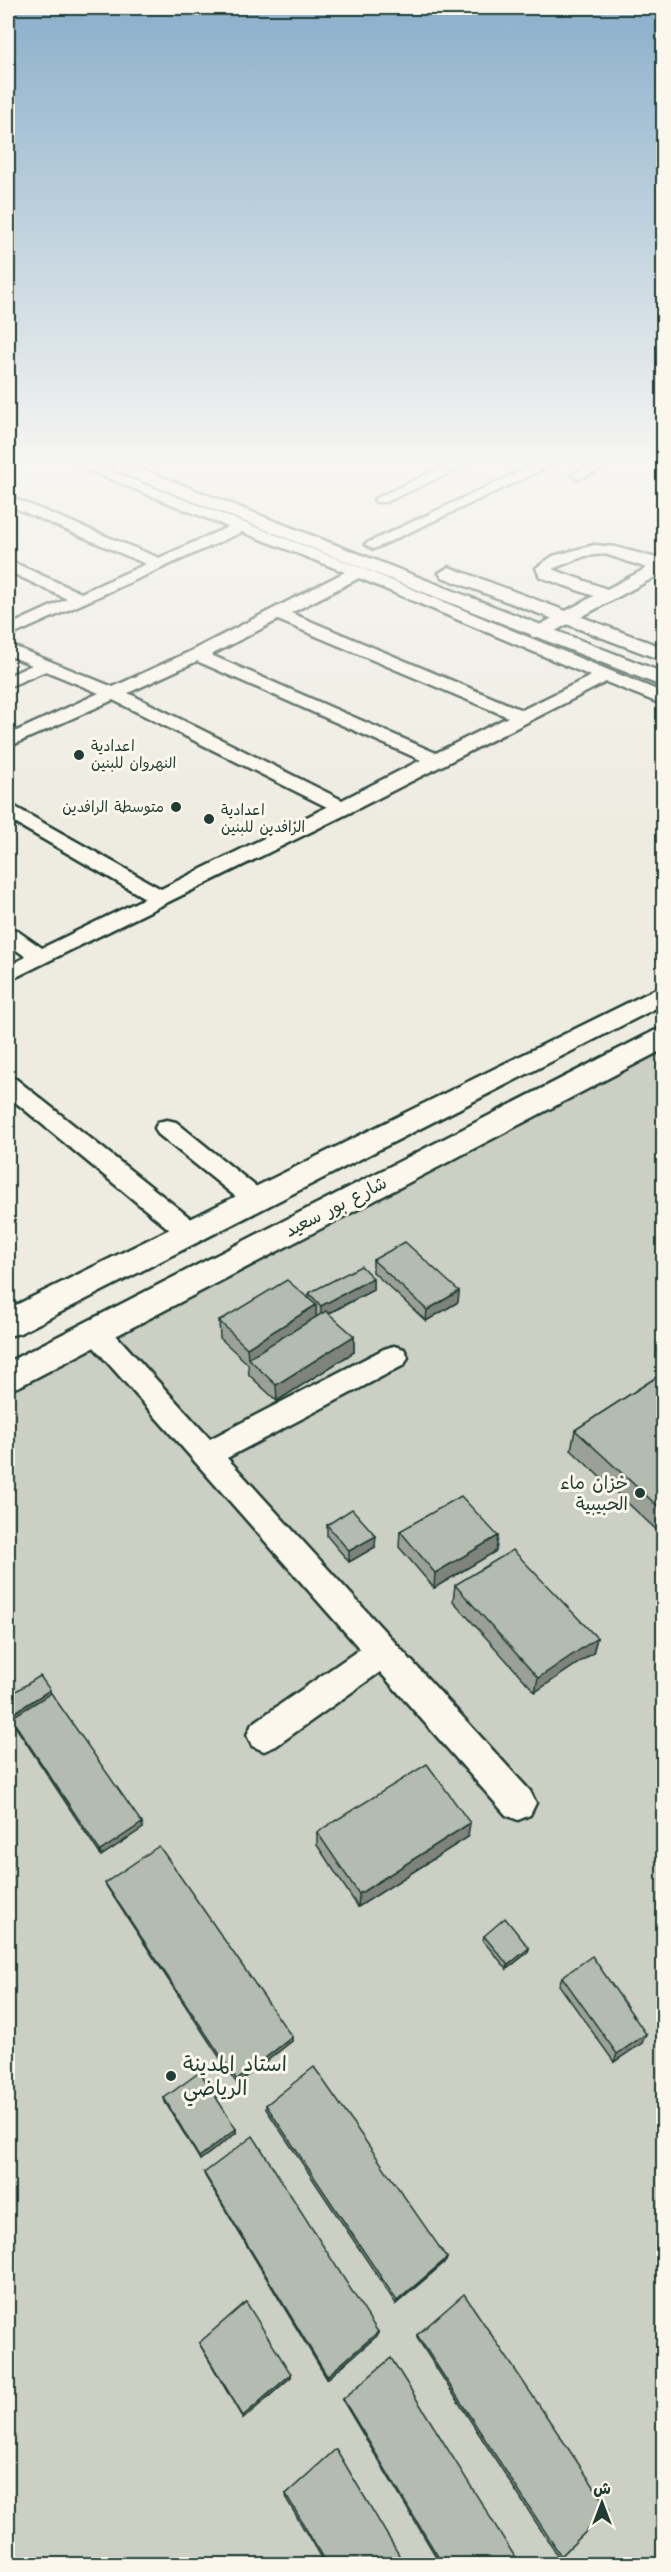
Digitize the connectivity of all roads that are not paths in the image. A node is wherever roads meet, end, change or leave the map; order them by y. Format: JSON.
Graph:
{"nodes":[{"id":1,"x":52,"y":586,"type":"edge"},
{"id":2,"x":110,"y":586,"type":"edge"},
{"id":3,"x":330,"y":586,"type":"edge"},
{"id":4,"x":391,"y":586,"type":"edge"},
{"id":5,"x":421,"y":586,"type":"edge"},
{"id":6,"x":483,"y":586,"type":"edge"},
{"id":7,"x":581,"y":586,"type":"edge"},
{"id":8,"x":624,"y":586,"type":"edge"},
{"id":9,"x":607,"y":595,"type":"junction"},
{"id":10,"x":80,"y":599,"type":"junction"},
{"id":11,"x":276,"y":613,"type":"junction"},
{"id":12,"x":565,"y":618,"type":"junction"},
{"id":13,"x":8,"y":632,"type":"edge"},
{"id":14,"x":538,"y":633,"type":"junction"},
{"id":15,"x":8,"y":649,"type":"edge"},
{"id":16,"x":197,"y":654,"type":"junction"},
{"id":17,"x":663,"y":655,"type":"edge"},
{"id":18,"x":44,"y":666,"type":"junction"},
{"id":19,"x":605,"y":676,"type":"junction"},
{"id":20,"x":663,"y":681,"type":"edge"},
{"id":21,"x":8,"y":682,"type":"edge"},
{"id":22,"x":113,"y":693,"type":"junction"},
{"id":23,"x":663,"y":700,"type":"edge"},
{"id":24,"x":523,"y":717,"type":"junction"},
{"id":25,"x":8,"y":742,"type":"edge"},
{"id":26,"x":436,"y":760,"type":"junction"},
{"id":27,"x":344,"y":808,"type":"junction"},
{"id":28,"x":8,"y":811,"type":"edge"},
{"id":29,"x":159,"y":897,"type":"junction"},
{"id":30,"x":8,"y":935,"type":"edge"},
{"id":31,"x":39,"y":956,"type":"junction"},
{"id":32,"x":8,"y":974,"type":"edge"},
{"id":33,"x":663,"y":993,"type":"edge"},
{"id":34,"x":663,"y":1037,"type":"edge"},
{"id":35,"x":8,"y":1084,"type":"edge"},
{"id":36,"x":167,"y":1128,"type":"dead end"},
{"id":37,"x":320,"y":1165,"type":"junction"},
{"id":38,"x":353,"y":1198,"type":"junction"},
{"id":39,"x":255,"y":1199,"type":"junction"},
{"id":40,"x":190,"y":1232,"type":"junction"},
{"id":41,"x":8,"y":1324,"type":"edge"},
{"id":42,"x":96,"y":1331,"type":"junction"},
{"id":43,"x":394,"y":1357,"type":"dead end"},
{"id":44,"x":8,"y":1377,"type":"edge"},
{"id":45,"x":206,"y":1455,"type":"junction"},
{"id":46,"x":382,"y":1652,"type":"junction"},
{"id":47,"x":264,"y":1735,"type":"dead end"},
{"id":48,"x":518,"y":1803,"type":"dead end"}],
"edges":[{"from":1,"to":10,"type":"street"},
{"from":2,"to":10,"type":"street"},
{"from":3,"to":11,"type":"street"},
{"from":4,"to":19,"type":"street"},
{"from":5,"to":14,"type":"main road"},
{"from":6,"to":12,"type":"main road"},
{"from":7,"to":9,"type":"street"},
{"from":8,"to":9,"type":"street"},
{"from":9,"to":12,"type":"street"},
{"from":10,"to":13,"type":"street"},
{"from":11,"to":16,"type":"street"},
{"from":11,"to":24,"type":"street"},
{"from":12,"to":14,"type":"street"},
{"from":12,"to":17,"type":"main road"},
{"from":14,"to":20,"type":"main road"},
{"from":15,"to":18,"type":"street"},
{"from":16,"to":22,"type":"street"},
{"from":16,"to":26,"type":"street"},
{"from":18,"to":21,"type":"street"},
{"from":18,"to":22,"type":"street"},
{"from":19,"to":23,"type":"street"},
{"from":19,"to":24,"type":"street"},
{"from":22,"to":25,"type":"street"},
{"from":22,"to":27,"type":"street"},
{"from":24,"to":26,"type":"street"},
{"from":26,"to":27,"type":"street"},
{"from":27,"to":29,"type":"street"},
{"from":28,"to":29,"type":"street"},
{"from":29,"to":31,"type":"street"},
{"from":30,"to":31,"type":"street"},
{"from":31,"to":32,"type":"street"},
{"from":33,"to":37,"type":"main road"},
{"from":34,"to":38,"type":"main road","name":"شارع بور سعيد"},
{"from":35,"to":40,"type":"street"},
{"from":36,"to":39,"type":"street"},
{"from":37,"to":38,"type":"main road"},
{"from":37,"to":39,"type":"main road"},
{"from":38,"to":42,"type":"main road","name":"شارع بور سعيد"},
{"from":39,"to":40,"type":"main road"},
{"from":40,"to":41,"type":"main road"},
{"from":42,"to":44,"type":"main road","name":"شارع بور سعيد"},
{"from":42,"to":45,"type":"street"},
{"from":43,"to":45,"type":"street"},
{"from":45,"to":46,"type":"street"},
{"from":46,"to":47,"type":"street"},
{"from":46,"to":48,"type":"street"}]}
